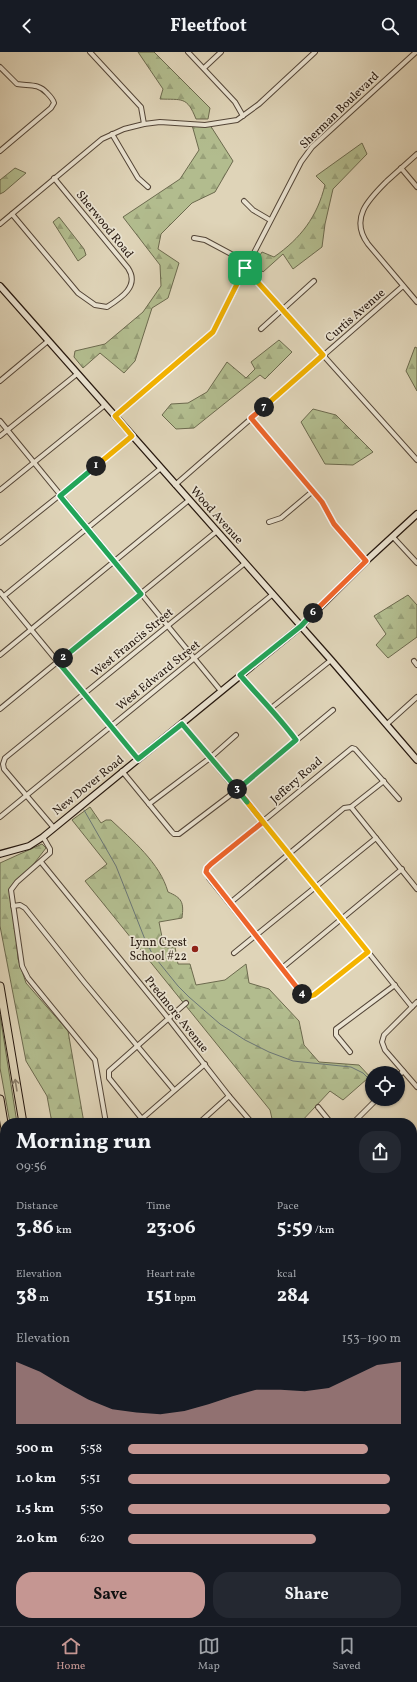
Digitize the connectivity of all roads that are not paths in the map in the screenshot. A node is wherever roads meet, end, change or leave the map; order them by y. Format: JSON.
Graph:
{"nodes":[{"id":1,"x":90,"y":52,"type":"edge"},
{"id":2,"x":188,"y":52,"type":"edge"},
{"id":3,"x":221,"y":52,"type":"edge"},
{"id":4,"x":316,"y":52,"type":"edge"},
{"id":5,"x":416,"y":52,"type":"edge"},
{"id":6,"x":0,"y":67,"type":"edge"},
{"id":7,"x":204,"y":68,"type":"junction"},
{"id":8,"x":243,"y":116,"type":"junction"},
{"id":9,"x":144,"y":124,"type":"junction"},
{"id":10,"x":112,"y":134,"type":"junction"},
{"id":11,"x":0,"y":151,"type":"edge"},
{"id":12,"x":417,"y":154,"type":"edge"},
{"id":13,"x":401,"y":168,"type":"junction"},
{"id":14,"x":54,"y":178,"type":"junction"},
{"id":15,"x":148,"y":187,"type":"dead end"},
{"id":16,"x":417,"y":187,"type":"edge"},
{"id":17,"x":244,"y":201,"type":"dead end"},
{"id":18,"x":12,"y":214,"type":"junction"},
{"id":19,"x":270,"y":220,"type":"junction"},
{"id":20,"x":0,"y":224,"type":"edge"},
{"id":21,"x":194,"y":238,"type":"dead end"},
{"id":22,"x":248,"y":263,"type":"junction"},
{"id":23,"x":245,"y":268,"type":"junction"},
{"id":24,"x":314,"y":280,"type":"dead end"},
{"id":25,"x":0,"y":286,"type":"edge"},
{"id":26,"x":403,"y":286,"type":"junction"},
{"id":27,"x":417,"y":302,"type":"edge"},
{"id":28,"x":282,"y":309,"type":"junction"},
{"id":29,"x":261,"y":329,"type":"dead end"},
{"id":30,"x":48,"y":342,"type":"junction"},
{"id":31,"x":323,"y":355,"type":"junction"},
{"id":32,"x":77,"y":374,"type":"junction"},
{"id":33,"x":0,"y":381,"type":"edge"},
{"id":34,"x":105,"y":405,"type":"junction"},
{"id":35,"x":115,"y":416,"type":"junction"},
{"id":36,"x":251,"y":418,"type":"junction"},
{"id":37,"x":0,"y":421,"type":"edge"},
{"id":38,"x":7,"y":430,"type":"junction"},
{"id":39,"x":0,"y":436,"type":"edge"},
{"id":40,"x":132,"y":436,"type":"junction"},
{"id":41,"x":417,"y":460,"type":"edge"},
{"id":42,"x":34,"y":463,"type":"junction"},
{"id":43,"x":161,"y":468,"type":"junction"},
{"id":44,"x":175,"y":485,"type":"junction"},
{"id":45,"x":0,"y":490,"type":"edge"},
{"id":46,"x":313,"y":491,"type":"junction"},
{"id":47,"x":60,"y":496,"type":"junction"},
{"id":48,"x":189,"y":500,"type":"junction"},
{"id":49,"x":417,"y":514,"type":"edge"},
{"id":50,"x":270,"y":522,"type":"dead end"},
{"id":51,"x":87,"y":528,"type":"junction"},
{"id":52,"x":217,"y":532,"type":"junction"},
{"id":53,"x":393,"y":536,"type":"junction"},
{"id":54,"x":0,"y":543,"type":"edge"},
{"id":55,"x":115,"y":561,"type":"junction"},
{"id":56,"x":366,"y":561,"type":"junction"},
{"id":57,"x":245,"y":563,"type":"junction"},
{"id":58,"x":417,"y":563,"type":"edge"},
{"id":59,"x":0,"y":592,"type":"edge"},
{"id":60,"x":141,"y":594,"type":"junction"},
{"id":61,"x":273,"y":594,"type":"junction"},
{"id":62,"x":4,"y":596,"type":"junction"},
{"id":63,"x":168,"y":626,"type":"junction"},
{"id":64,"x":301,"y":626,"type":"junction"},
{"id":65,"x":31,"y":630,"type":"junction"},
{"id":66,"x":0,"y":655,"type":"edge"},
{"id":67,"x":194,"y":658,"type":"junction"},
{"id":68,"x":331,"y":660,"type":"junction"},
{"id":69,"x":58,"y":662,"type":"junction"},
{"id":70,"x":240,"y":675,"type":"junction"},
{"id":71,"x":221,"y":691,"type":"junction"},
{"id":72,"x":84,"y":694,"type":"junction"},
{"id":73,"x":417,"y":697,"type":"edge"},
{"id":74,"x":0,"y":709,"type":"edge"},
{"id":75,"x":270,"y":709,"type":"junction"},
{"id":76,"x":333,"y":710,"type":"dead end"},
{"id":77,"x":182,"y":724,"type":"junction"},
{"id":78,"x":386,"y":724,"type":"junction"},
{"id":79,"x":111,"y":727,"type":"junction"},
{"id":80,"x":236,"y":735,"type":"dead end"},
{"id":81,"x":296,"y":740,"type":"junction"},
{"id":82,"x":210,"y":758,"type":"junction"},
{"id":83,"x":138,"y":759,"type":"junction"},
{"id":84,"x":417,"y":760,"type":"edge"},
{"id":85,"x":122,"y":771,"type":"junction"},
{"id":86,"x":384,"y":781,"type":"junction"},
{"id":87,"x":237,"y":790,"type":"junction"},
{"id":88,"x":27,"y":795,"type":"junction"},
{"id":89,"x":399,"y":799,"type":"dead end"},
{"id":90,"x":150,"y":804,"type":"junction"},
{"id":91,"x":351,"y":807,"type":"junction"},
{"id":92,"x":0,"y":817,"type":"edge"},
{"id":93,"x":263,"y":822,"type":"junction"},
{"id":94,"x":54,"y":828,"type":"junction"},
{"id":95,"x":43,"y":837,"type":"junction"},
{"id":96,"x":376,"y":838,"type":"junction"},
{"id":97,"x":0,"y":854,"type":"edge"},
{"id":98,"x":289,"y":855,"type":"junction"},
{"id":99,"x":40,"y":862,"type":"junction"},
{"id":100,"x":402,"y":870,"type":"junction"},
{"id":101,"x":316,"y":886,"type":"junction"},
{"id":102,"x":417,"y":889,"type":"edge"},
{"id":103,"x":230,"y":903,"type":"junction"},
{"id":104,"x":13,"y":906,"type":"junction"},
{"id":105,"x":342,"y":919,"type":"junction"},
{"id":106,"x":256,"y":935,"type":"junction"},
{"id":107,"x":368,"y":952,"type":"junction"},
{"id":108,"x":234,"y":953,"type":"dead end"},
{"id":109,"x":282,"y":968,"type":"junction"},
{"id":110,"x":395,"y":985,"type":"junction"},
{"id":111,"x":0,"y":986,"type":"edge"},
{"id":112,"x":417,"y":1002,"type":"edge"},
{"id":113,"x":186,"y":1003,"type":"dead end"},
{"id":114,"x":412,"y":1007,"type":"junction"},
{"id":115,"x":168,"y":1018,"type":"junction"},
{"id":116,"x":138,"y":1045,"type":"junction"},
{"id":117,"x":350,"y":1052,"type":"dead end"},
{"id":118,"x":205,"y":1064,"type":"junction"},
{"id":119,"x":399,"y":1066,"type":"edge"},
{"id":120,"x":405,"y":1073,"type":"edge"},
{"id":121,"x":417,"y":1087,"type":"edge"},
{"id":122,"x":174,"y":1090,"type":"junction"},
{"id":123,"x":229,"y":1096,"type":"junction"},
{"id":124,"x":0,"y":1099,"type":"edge"},
{"id":125,"x":370,"y":1106,"type":"edge"},
{"id":126,"x":318,"y":1108,"type":"dead end"},
{"id":127,"x":3,"y":1118,"type":"edge"},
{"id":128,"x":22,"y":1118,"type":"edge"},
{"id":129,"x":105,"y":1118,"type":"edge"},
{"id":130,"x":142,"y":1118,"type":"joint"},
{"id":131,"x":205,"y":1118,"type":"edge"},
{"id":132,"x":248,"y":1118,"type":"edge"},
{"id":133,"x":327,"y":1118,"type":"edge"},
{"id":134,"x":358,"y":1118,"type":"edge"}],
"edges":[{"from":1,"to":9,"type":"street"},
{"from":2,"to":7,"type":"street"},
{"from":3,"to":7,"type":"street"},
{"from":4,"to":8,"type":"street"},
{"from":5,"to":19,"type":"street","name":"Sherman Boulevard"},
{"from":6,"to":11,"type":"street"},
{"from":7,"to":8,"type":"street"},
{"from":8,"to":9,"type":"street"},
{"from":9,"to":10,"type":"street"},
{"from":10,"to":14,"type":"street"},
{"from":10,"to":15,"type":"street"},
{"from":12,"to":13,"type":"street"},
{"from":13,"to":16,"type":"street"},
{"from":13,"to":26,"type":"street"},
{"from":14,"to":18,"type":"street"},
{"from":14,"to":18,"type":"street","name":"Sherwood Road"},
{"from":17,"to":19,"type":"street"},
{"from":18,"to":20,"type":"street"},
{"from":19,"to":22,"type":"street","name":"Sherman Boulevard"},
{"from":21,"to":22,"type":"street"},
{"from":22,"to":23,"type":"street","name":"Sherman Boulevard"},
{"from":23,"to":28,"type":"street"},
{"from":23,"to":35,"type":"street","name":"Sherman Boulevard"},
{"from":24,"to":28,"type":"street"},
{"from":25,"to":30,"type":"street","name":"Wood Avenue"},
{"from":26,"to":27,"type":"street"},
{"from":26,"to":31,"type":"street","name":"Curtis Avenue"},
{"from":28,"to":29,"type":"street"},
{"from":28,"to":31,"type":"street"},
{"from":30,"to":32,"type":"street","name":"Wood Avenue"},
{"from":30,"to":33,"type":"street"},
{"from":31,"to":36,"type":"street","name":"Curtis Avenue"},
{"from":31,"to":41,"type":"street"},
{"from":32,"to":34,"type":"street","name":"Wood Avenue"},
{"from":32,"to":38,"type":"street"},
{"from":34,"to":35,"type":"street","name":"Wood Avenue"},
{"from":34,"to":42,"type":"street"},
{"from":35,"to":40,"type":"street","name":"Wood Avenue"},
{"from":36,"to":44,"type":"street","name":"Curtis Avenue"},
{"from":36,"to":46,"type":"street"},
{"from":37,"to":38,"type":"street"},
{"from":38,"to":39,"type":"street"},
{"from":38,"to":42,"type":"street"},
{"from":40,"to":43,"type":"street","name":"Wood Avenue"},
{"from":40,"to":47,"type":"street"},
{"from":42,"to":45,"type":"street"},
{"from":42,"to":47,"type":"street"},
{"from":43,"to":44,"type":"street","name":"Wood Avenue"},
{"from":43,"to":51,"type":"street"},
{"from":44,"to":48,"type":"street","name":"Wood Avenue"},
{"from":46,"to":50,"type":"street"},
{"from":46,"to":56,"type":"street"},
{"from":47,"to":51,"type":"street"},
{"from":47,"to":54,"type":"street"},
{"from":48,"to":52,"type":"street","name":"Wood Avenue"},
{"from":48,"to":55,"type":"street"},
{"from":49,"to":53,"type":"street","name":"New Dover Road"},
{"from":51,"to":55,"type":"street"},
{"from":51,"to":62,"type":"street"},
{"from":52,"to":57,"type":"street","name":"Wood Avenue"},
{"from":52,"to":60,"type":"street"},
{"from":53,"to":56,"type":"street","name":"New Dover Road"},
{"from":53,"to":58,"type":"street"},
{"from":55,"to":60,"type":"street"},
{"from":55,"to":65,"type":"street"},
{"from":56,"to":64,"type":"street","name":"New Dover Road"},
{"from":57,"to":61,"type":"street","name":"Wood Avenue"},
{"from":57,"to":63,"type":"street","name":"West Francis Street"},
{"from":59,"to":62,"type":"street"},
{"from":60,"to":63,"type":"street"},
{"from":60,"to":69,"type":"street"},
{"from":61,"to":64,"type":"street","name":"Wood Avenue"},
{"from":61,"to":67,"type":"street","name":"West Edward Street"},
{"from":62,"to":65,"type":"street"},
{"from":63,"to":67,"type":"street"},
{"from":63,"to":72,"type":"street","name":"West Francis Street"},
{"from":64,"to":68,"type":"street","name":"Wood Avenue"},
{"from":64,"to":70,"type":"street","name":"New Dover Road"},
{"from":65,"to":66,"type":"street"},
{"from":65,"to":69,"type":"street"},
{"from":67,"to":71,"type":"street"},
{"from":67,"to":79,"type":"street","name":"West Edward Street"},
{"from":68,"to":75,"type":"street"},
{"from":68,"to":78,"type":"street","name":"Wood Avenue"},
{"from":69,"to":72,"type":"street"},
{"from":69,"to":74,"type":"street"},
{"from":70,"to":71,"type":"street","name":"New Dover Road"},
{"from":70,"to":75,"type":"street"},
{"from":71,"to":77,"type":"street","name":"New Dover Road"},
{"from":72,"to":79,"type":"street"},
{"from":72,"to":88,"type":"street","name":"West Francis Street"},
{"from":73,"to":78,"type":"street"},
{"from":75,"to":81,"type":"street"},
{"from":76,"to":81,"type":"street"},
{"from":77,"to":82,"type":"street"},
{"from":77,"to":83,"type":"street","name":"New Dover Road"},
{"from":78,"to":84,"type":"street","name":"Wood Avenue"},
{"from":79,"to":83,"type":"street"},
{"from":79,"to":88,"type":"street","name":"West Edward Street"},
{"from":80,"to":82,"type":"street"},
{"from":81,"to":87,"type":"street"},
{"from":82,"to":87,"type":"street"},
{"from":82,"to":90,"type":"street"},
{"from":83,"to":85,"type":"street","name":"New Dover Road"},
{"from":85,"to":90,"type":"street"},
{"from":85,"to":94,"type":"street","name":"New Dover Road"},
{"from":86,"to":89,"type":"street"},
{"from":86,"to":91,"type":"street"},
{"from":86,"to":93,"type":"street","name":"Jeffery Road"},
{"from":87,"to":90,"type":"street"},
{"from":87,"to":93,"type":"street"},
{"from":88,"to":92,"type":"street","name":"West Edward Street"},
{"from":88,"to":94,"type":"street"},
{"from":91,"to":96,"type":"street"},
{"from":91,"to":98,"type":"street"},
{"from":93,"to":98,"type":"street"},
{"from":93,"to":103,"type":"street","name":"Jeffery Road"},
{"from":94,"to":95,"type":"street","name":"New Dover Road"},
{"from":95,"to":97,"type":"street","name":"New Dover Road"},
{"from":95,"to":99,"type":"street"},
{"from":96,"to":100,"type":"street"},
{"from":96,"to":101,"type":"street"},
{"from":98,"to":101,"type":"street"},
{"from":98,"to":103,"type":"street"},
{"from":99,"to":104,"type":"street"},
{"from":99,"to":115,"type":"street","name":"Predmore Avenue"},
{"from":100,"to":102,"type":"street"},
{"from":100,"to":105,"type":"street"},
{"from":101,"to":105,"type":"street"},
{"from":101,"to":106,"type":"street"},
{"from":103,"to":106,"type":"street","name":"Jeffery Road"},
{"from":104,"to":116,"type":"street"},
{"from":104,"to":129,"type":"street"},
{"from":105,"to":107,"type":"street"},
{"from":105,"to":109,"type":"street"},
{"from":106,"to":108,"type":"street"},
{"from":106,"to":109,"type":"street","name":"Jeffery Road"},
{"from":107,"to":109,"type":"street","name":"Jeffery Road"},
{"from":107,"to":110,"type":"street"},
{"from":110,"to":114,"type":"street"},
{"from":110,"to":117,"type":"street"},
{"from":128,"to":111,"type":"highway","one_way":true},
{"from":112,"to":114,"type":"street"},
{"from":113,"to":115,"type":"street"},
{"from":114,"to":119,"type":"street"},
{"from":115,"to":116,"type":"street"},
{"from":115,"to":118,"type":"street","name":"Predmore Avenue"},
{"from":116,"to":122,"type":"street"},
{"from":116,"to":130,"type":"street"},
{"from":118,"to":122,"type":"street"},
{"from":118,"to":123,"type":"street","name":"Predmore Avenue"},
{"from":120,"to":121,"type":"street"},
{"from":122,"to":130,"type":"street"},
{"from":123,"to":131,"type":"street"},
{"from":123,"to":132,"type":"street","name":"Predmore Avenue"},
{"from":124,"to":127,"type":"highway"},
{"from":125,"to":134,"type":"street"},
{"from":126,"to":133,"type":"street"}]}
